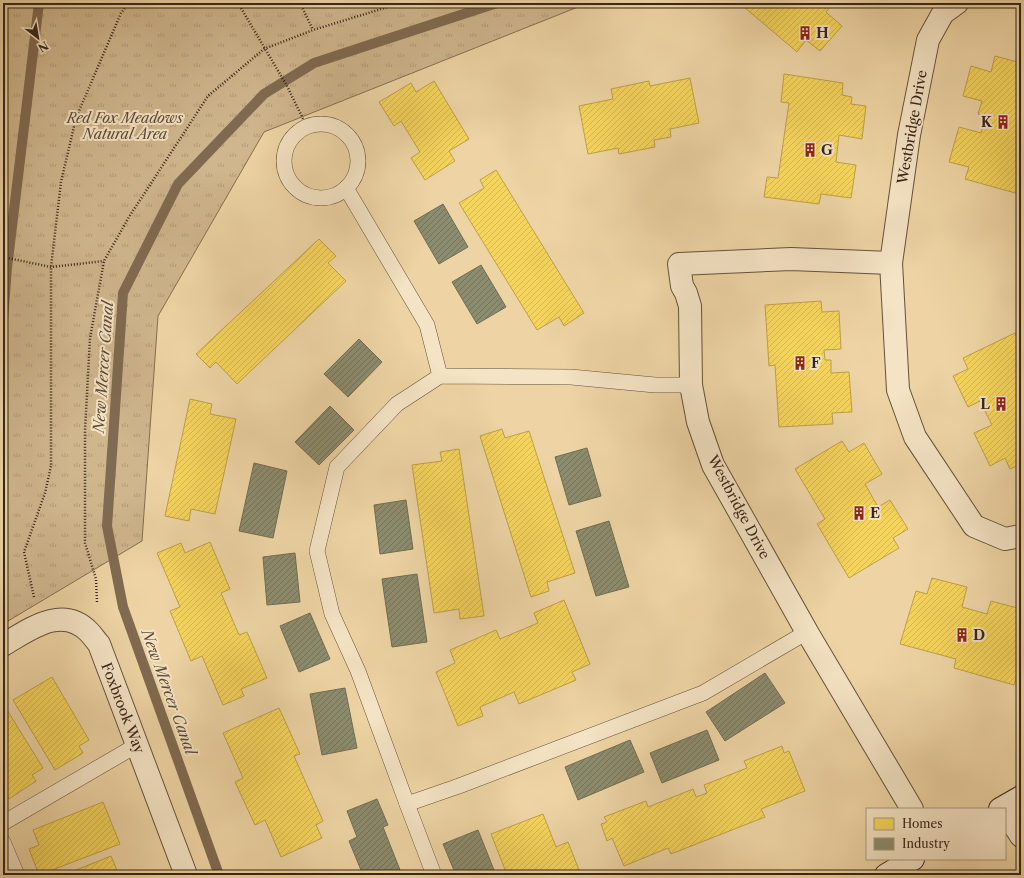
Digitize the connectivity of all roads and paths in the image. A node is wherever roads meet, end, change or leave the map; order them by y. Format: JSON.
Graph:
{"nodes":[{"id":1,"x":129,"y":3,"type":"edge"},
{"id":2,"x":238,"y":3,"type":"edge"},
{"id":3,"x":300,"y":3,"type":"edge"},
{"id":4,"x":400,"y":3,"type":"edge"},
{"id":5,"x":957,"y":3,"type":"edge"},
{"id":6,"x":313,"y":30,"type":"junction"},
{"id":7,"x":264,"y":49,"type":"junction"},
{"id":8,"x":307,"y":127,"type":"junction"},
{"id":9,"x":346,"y":188,"type":"junction"},
{"id":10,"x":3,"y":257,"type":"edge"},
{"id":11,"x":104,"y":261,"type":"junction"},
{"id":12,"x":891,"y":263,"type":"junction"},
{"id":13,"x":51,"y":267,"type":"junction"},
{"id":14,"x":440,"y":376,"type":"junction"},
{"id":15,"x":691,"y":386,"type":"junction"},
{"id":16,"x":1021,"y":536,"type":"edge"},
{"id":17,"x":39,"y":624,"type":"junction"},
{"id":18,"x":89,"y":631,"type":"junction"},
{"id":19,"x":807,"y":632,"type":"junction"},
{"id":20,"x":3,"y":645,"type":"edge"},
{"id":21,"x":137,"y":744,"type":"junction"},
{"id":22,"x":407,"y":804,"type":"junction"},
{"id":23,"x":1007,"y":807,"type":"edge"},
{"id":24,"x":911,"y":808,"type":"edge"},
{"id":25,"x":3,"y":823,"type":"edge"},
{"id":26,"x":1021,"y":836,"type":"edge"},
{"id":27,"x":3,"y":842,"type":"edge"},
{"id":28,"x":911,"y":860,"type":"edge"},
{"id":29,"x":18,"y":875,"type":"edge"},
{"id":30,"x":186,"y":875,"type":"edge"},
{"id":31,"x":434,"y":875,"type":"edge"},
{"id":32,"x":886,"y":875,"type":"edge"}],
"edges":[{"from":1,"to":13,"type":"path"},
{"from":2,"to":7,"type":"path"},
{"from":3,"to":6,"type":"path"},
{"from":4,"to":6,"type":"path"},
{"from":5,"to":12,"type":"street","name":"Westbridge Drive"},
{"from":6,"to":7,"type":"path"},
{"from":7,"to":8,"type":"path"},
{"from":7,"to":11,"type":"path"},
{"from":8,"to":9,"type":"lane"},
{"from":8,"to":9,"type":"lane"},
{"from":9,"to":14,"type":"lane"},
{"from":10,"to":13,"type":"path"},
{"from":11,"to":13,"type":"path"},
{"from":11,"to":18,"type":"path"},
{"from":12,"to":15,"type":"street","name":"Westbridge Drive"},
{"from":12,"to":16,"type":"street","name":"Westbridge Drive"},
{"from":13,"to":17,"type":"path"},
{"from":14,"to":15,"type":"lane"},
{"from":14,"to":22,"type":"lane"},
{"from":15,"to":19,"type":"street","name":"Westbridge Drive"},
{"from":17,"to":18,"type":"street","name":"Foxbrook Way"},
{"from":17,"to":20,"type":"street","name":"Foxbrook Way"},
{"from":18,"to":21,"type":"street","name":"Foxbrook Way"},
{"from":19,"to":22,"type":"lane"},
{"from":19,"to":24,"type":"street","name":"Westbridge Drive"},
{"from":21,"to":25,"type":"lane"},
{"from":21,"to":30,"type":"street","name":"Foxbrook Way"},
{"from":22,"to":31,"type":"lane"},
{"from":23,"to":26,"type":"street"},
{"from":27,"to":29,"type":"lane"},
{"from":28,"to":32,"type":"street"}]}
